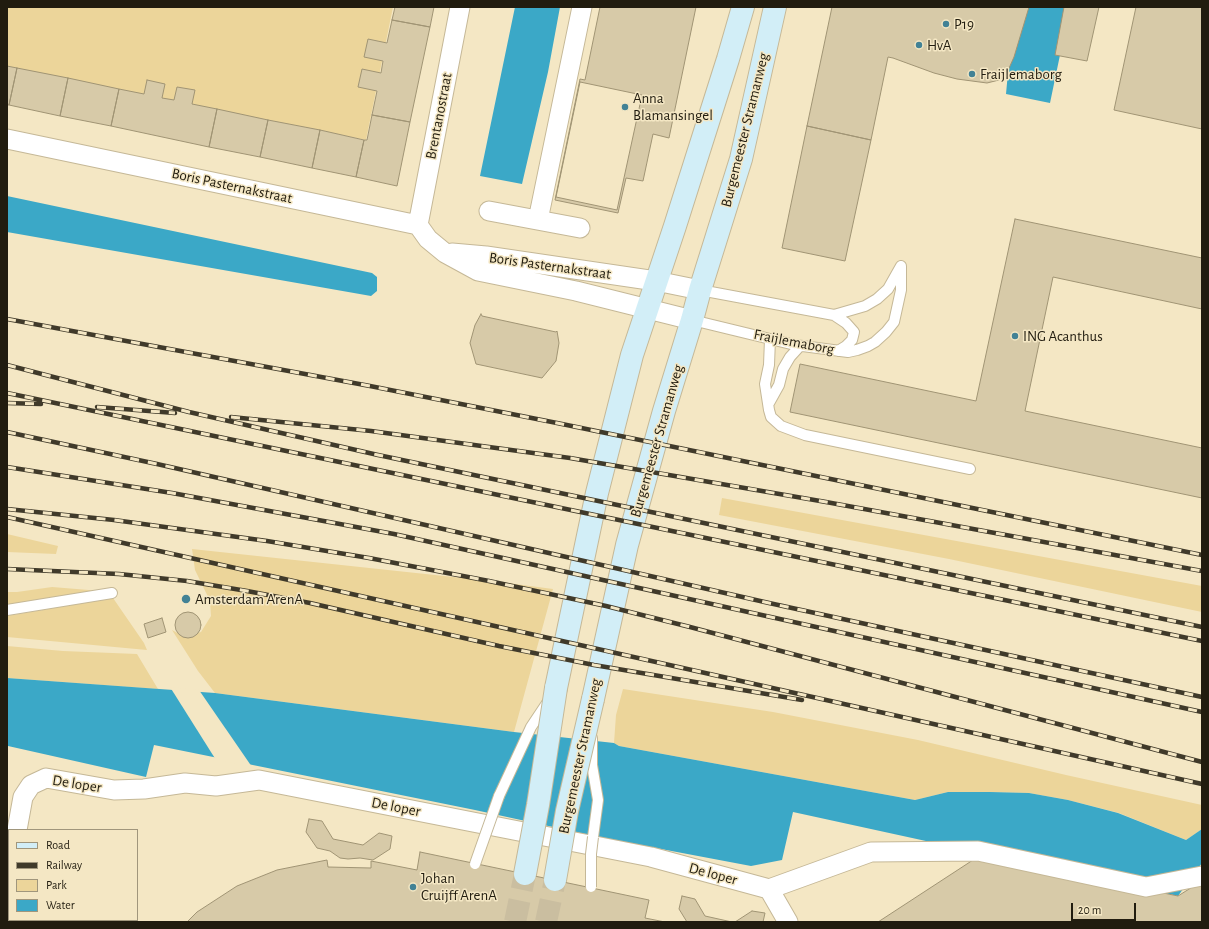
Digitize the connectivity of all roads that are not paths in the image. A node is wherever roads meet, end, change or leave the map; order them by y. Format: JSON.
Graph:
{"nodes":[{"id":1,"x":460,"y":7,"type":"edge"},
{"id":2,"x":582,"y":7,"type":"edge"},
{"id":3,"x":743,"y":7,"type":"edge"},
{"id":4,"x":775,"y":10,"type":"edge"},
{"id":5,"x":7,"y":139,"type":"edge"},
{"id":6,"x":488,"y":211,"type":"dead end"},
{"id":7,"x":538,"y":220,"type":"junction"},
{"id":8,"x":418,"y":225,"type":"junction"},
{"id":9,"x":580,"y":228,"type":"dead end"},
{"id":10,"x":445,"y":253,"type":"junction"},
{"id":11,"x":656,"y":281,"type":"junction"},
{"id":12,"x":700,"y":290,"type":"junction"},
{"id":13,"x":648,"y":308,"type":"junction"},
{"id":14,"x":834,"y":315,"type":"junction"},
{"id":15,"x":692,"y":320,"type":"junction"},
{"id":16,"x":770,"y":339,"type":"junction"},
{"id":17,"x":800,"y":346,"type":"junction"},
{"id":18,"x":838,"y":351,"type":"junction"},
{"id":19,"x":768,"y":403,"type":"junction"},
{"id":20,"x":970,"y":469,"type":"dead end"},
{"id":21,"x":112,"y":593,"type":"dead end"},
{"id":22,"x":7,"y":610,"type":"edge"},
{"id":23,"x":556,"y":688,"type":"junction"},
{"id":24,"x":593,"y":699,"type":"junction"},
{"id":25,"x":14,"y":827,"type":"edge"},
{"id":26,"x":475,"y":864,"type":"dead end"},
{"id":27,"x":525,"y":874,"type":"tunnel mouth"},
{"id":28,"x":1202,"y":876,"type":"edge"},
{"id":29,"x":555,"y":880,"type":"tunnel mouth"},
{"id":30,"x":590,"y":887,"type":"dead end"},
{"id":31,"x":769,"y":889,"type":"junction"},
{"id":32,"x":788,"y":922,"type":"edge"}],
"edges":[{"from":1,"to":8,"type":"street","name":"Brentanostraat"},
{"from":2,"to":7,"type":"street"},
{"from":3,"to":11,"type":"main road","name":"Burgemeester Stramanweg"},
{"from":4,"to":12,"type":"main road","name":"Burgemeester Stramanweg"},
{"from":5,"to":8,"type":"street","name":"Boris Pasternakstraat"},
{"from":6,"to":7,"type":"street"},
{"from":7,"to":9,"type":"street"},
{"from":8,"to":10,"type":"street","name":"Boris Pasternakstraat"},
{"from":10,"to":11,"type":"street","name":"Boris Pasternakstraat"},
{"from":10,"to":13,"type":"street","name":"Boris Pasternakstraat"},
{"from":11,"to":12,"type":"street","name":"Boris Pasternakstraat"},
{"from":11,"to":13,"type":"main road","name":"Burgemeester Stramanweg"},
{"from":12,"to":14,"type":"lane","name":"Fraijlemaborg"},
{"from":12,"to":15,"type":"main road","name":"Burgemeester Stramanweg"},
{"from":13,"to":15,"type":"street","name":"Boris Pasternakstraat"},
{"from":13,"to":23,"type":"main road","name":"Burgemeester Stramanweg"},
{"from":14,"to":18,"type":"lane"},
{"from":14,"to":18,"type":"lane","name":"Fraijlemaborg"},
{"from":15,"to":16,"type":"lane","name":"Fraijlemaborg"},
{"from":15,"to":24,"type":"main road","name":"Burgemeester Stramanweg"},
{"from":16,"to":17,"type":"lane","name":"Fraijlemaborg"},
{"from":16,"to":19,"type":"lane"},
{"from":17,"to":18,"type":"lane","name":"Fraijlemaborg"},
{"from":17,"to":19,"type":"lane"},
{"from":19,"to":20,"type":"lane"},
{"from":21,"to":22,"type":"lane"},
{"from":23,"to":26,"type":"lane","bridge":true},
{"from":23,"to":27,"type":"main road","name":"Burgemeester Stramanweg","bridge":true},
{"from":24,"to":29,"type":"main road","name":"Burgemeester Stramanweg","bridge":true},
{"from":24,"to":30,"type":"lane","bridge":true},
{"from":25,"to":31,"type":"street","name":"De loper"},
{"from":28,"to":31,"type":"street"},
{"from":31,"to":32,"type":"street"}]}
